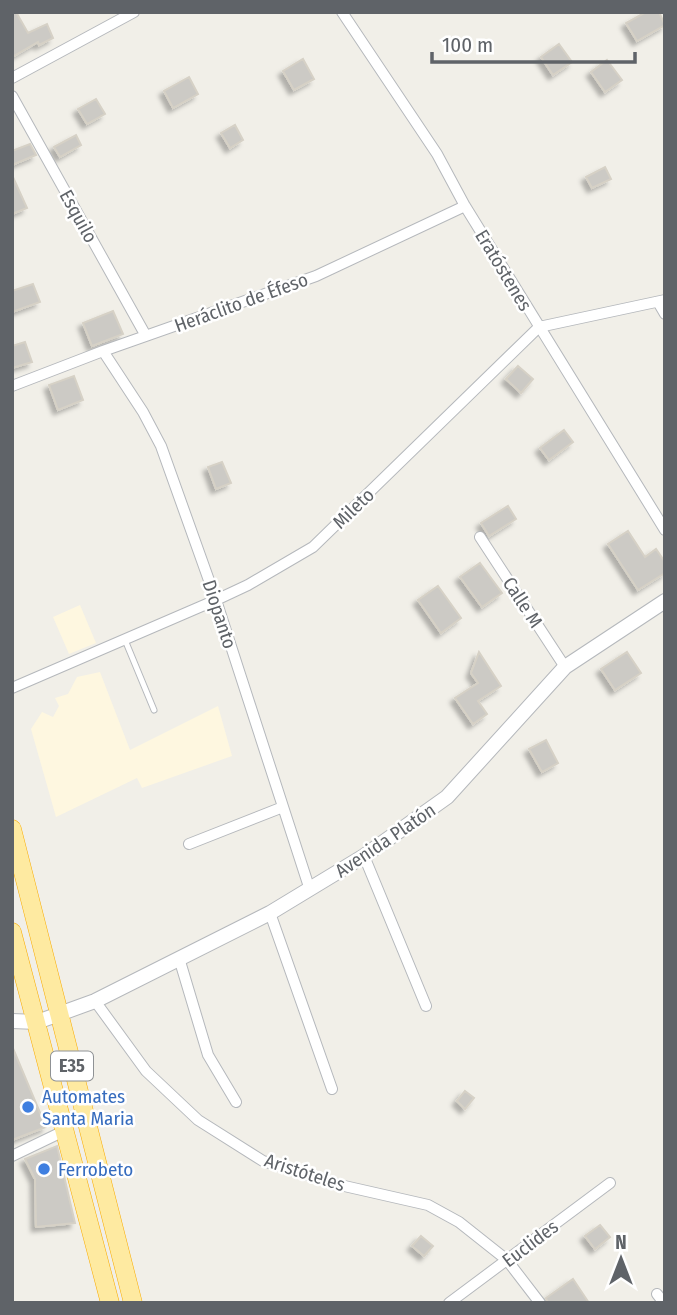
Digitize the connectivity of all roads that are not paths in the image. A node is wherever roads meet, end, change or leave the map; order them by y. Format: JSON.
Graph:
{"nodes":[{"id":1,"x":134,"y":12,"type":"edge"},
{"id":2,"x":342,"y":12,"type":"edge"},
{"id":3,"x":12,"y":78,"type":"edge"},
{"id":4,"x":12,"y":96,"type":"edge"},
{"id":5,"x":465,"y":206,"type":"junction"},
{"id":6,"x":661,"y":301,"type":"edge"},
{"id":7,"x":665,"y":314,"type":"edge"},
{"id":8,"x":539,"y":327,"type":"junction"},
{"id":9,"x":146,"y":336,"type":"junction"},
{"id":10,"x":103,"y":351,"type":"junction"},
{"id":11,"x":12,"y":386,"type":"edge"},
{"id":12,"x":665,"y":530,"type":"edge"},
{"id":13,"x":480,"y":537,"type":"dead end"},
{"id":14,"x":216,"y":600,"type":"junction"},
{"id":15,"x":665,"y":601,"type":"edge"},
{"id":16,"x":125,"y":640,"type":"junction"},
{"id":17,"x":565,"y":667,"type":"junction"},
{"id":18,"x":12,"y":688,"type":"edge"},
{"id":19,"x":154,"y":710,"type":"dead end"},
{"id":20,"x":283,"y":807,"type":"junction"},
{"id":21,"x":12,"y":829,"type":"edge"},
{"id":22,"x":189,"y":844,"type":"dead end"},
{"id":23,"x":364,"y":856,"type":"junction"},
{"id":24,"x":310,"y":890,"type":"junction"},
{"id":25,"x":270,"y":913,"type":"junction"},
{"id":26,"x":12,"y":932,"type":"edge"},
{"id":27,"x":180,"y":958,"type":"junction"},
{"id":28,"x":95,"y":1001,"type":"junction"},
{"id":29,"x":426,"y":1006,"type":"dead end"},
{"id":30,"x":58,"y":1014,"type":"junction"},
{"id":31,"x":12,"y":1021,"type":"edge"},
{"id":32,"x":37,"y":1022,"type":"junction"},
{"id":33,"x":332,"y":1089,"type":"dead end"},
{"id":34,"x":236,"y":1102,"type":"dead end"},
{"id":35,"x":65,"y":1130,"type":"junction"},
{"id":36,"x":12,"y":1156,"type":"edge"},
{"id":37,"x":610,"y":1184,"type":"dead end"},
{"id":38,"x":507,"y":1260,"type":"junction"},
{"id":39,"x":110,"y":1303,"type":"edge"},
{"id":40,"x":133,"y":1303,"type":"edge"},
{"id":41,"x":449,"y":1303,"type":"edge"},
{"id":42,"x":540,"y":1303,"type":"edge"}],
"edges":[{"from":1,"to":3,"type":"street"},
{"from":2,"to":5,"type":"street","name":"Eratóstenes"},
{"from":4,"to":9,"type":"street","name":"Esquilo"},
{"from":5,"to":8,"type":"street","name":"Eratóstenes"},
{"from":5,"to":9,"type":"street","name":"Heráclito de Éfeso"},
{"from":6,"to":7,"type":"street"},
{"from":6,"to":8,"type":"street"},
{"from":8,"to":12,"type":"street","name":"Eratóstenes"},
{"from":8,"to":14,"type":"street","name":"Mileto"},
{"from":9,"to":10,"type":"street","name":"Heráclito de Éfeso"},
{"from":10,"to":11,"type":"street","name":"Heráclito de Éfeso"},
{"from":10,"to":14,"type":"street","name":"Diopanto"},
{"from":13,"to":17,"type":"street","name":"Calle M"},
{"from":14,"to":16,"type":"street","name":"Mileto"},
{"from":14,"to":20,"type":"street","name":"Diopanto"},
{"from":15,"to":17,"type":"street","name":"Avenida Platón"},
{"from":16,"to":18,"type":"street","name":"Mileto"},
{"from":16,"to":19,"type":"lane"},
{"from":17,"to":23,"type":"street","name":"Avenida Platón"},
{"from":20,"to":22,"type":"street"},
{"from":20,"to":24,"type":"street","name":"Diopanto"},
{"from":21,"to":30,"type":"highway","number":"E35"},
{"from":23,"to":24,"type":"street","name":"Avenida Platón"},
{"from":23,"to":29,"type":"street"},
{"from":24,"to":25,"type":"street","name":"Avenida Platón"},
{"from":25,"to":27,"type":"street","name":"Avenida Platón"},
{"from":25,"to":33,"type":"street"},
{"from":26,"to":32,"type":"highway","number":"E35"},
{"from":27,"to":28,"type":"street","name":"Avenida Platón"},
{"from":27,"to":34,"type":"street"},
{"from":28,"to":30,"type":"street","name":"Avenida Platón"},
{"from":28,"to":38,"type":"street","name":"Aristóteles"},
{"from":30,"to":32,"type":"street","name":"Avenida Platón"},
{"from":30,"to":40,"type":"highway","number":"E35"},
{"from":31,"to":32,"type":"street"},
{"from":32,"to":35,"type":"highway","number":"E35"},
{"from":35,"to":36,"type":"street"},
{"from":35,"to":39,"type":"highway","number":"E35"},
{"from":37,"to":38,"type":"street","name":"Euclides"},
{"from":38,"to":41,"type":"street","name":"Euclides"},
{"from":38,"to":42,"type":"street","name":"Aristóteles"}]}
